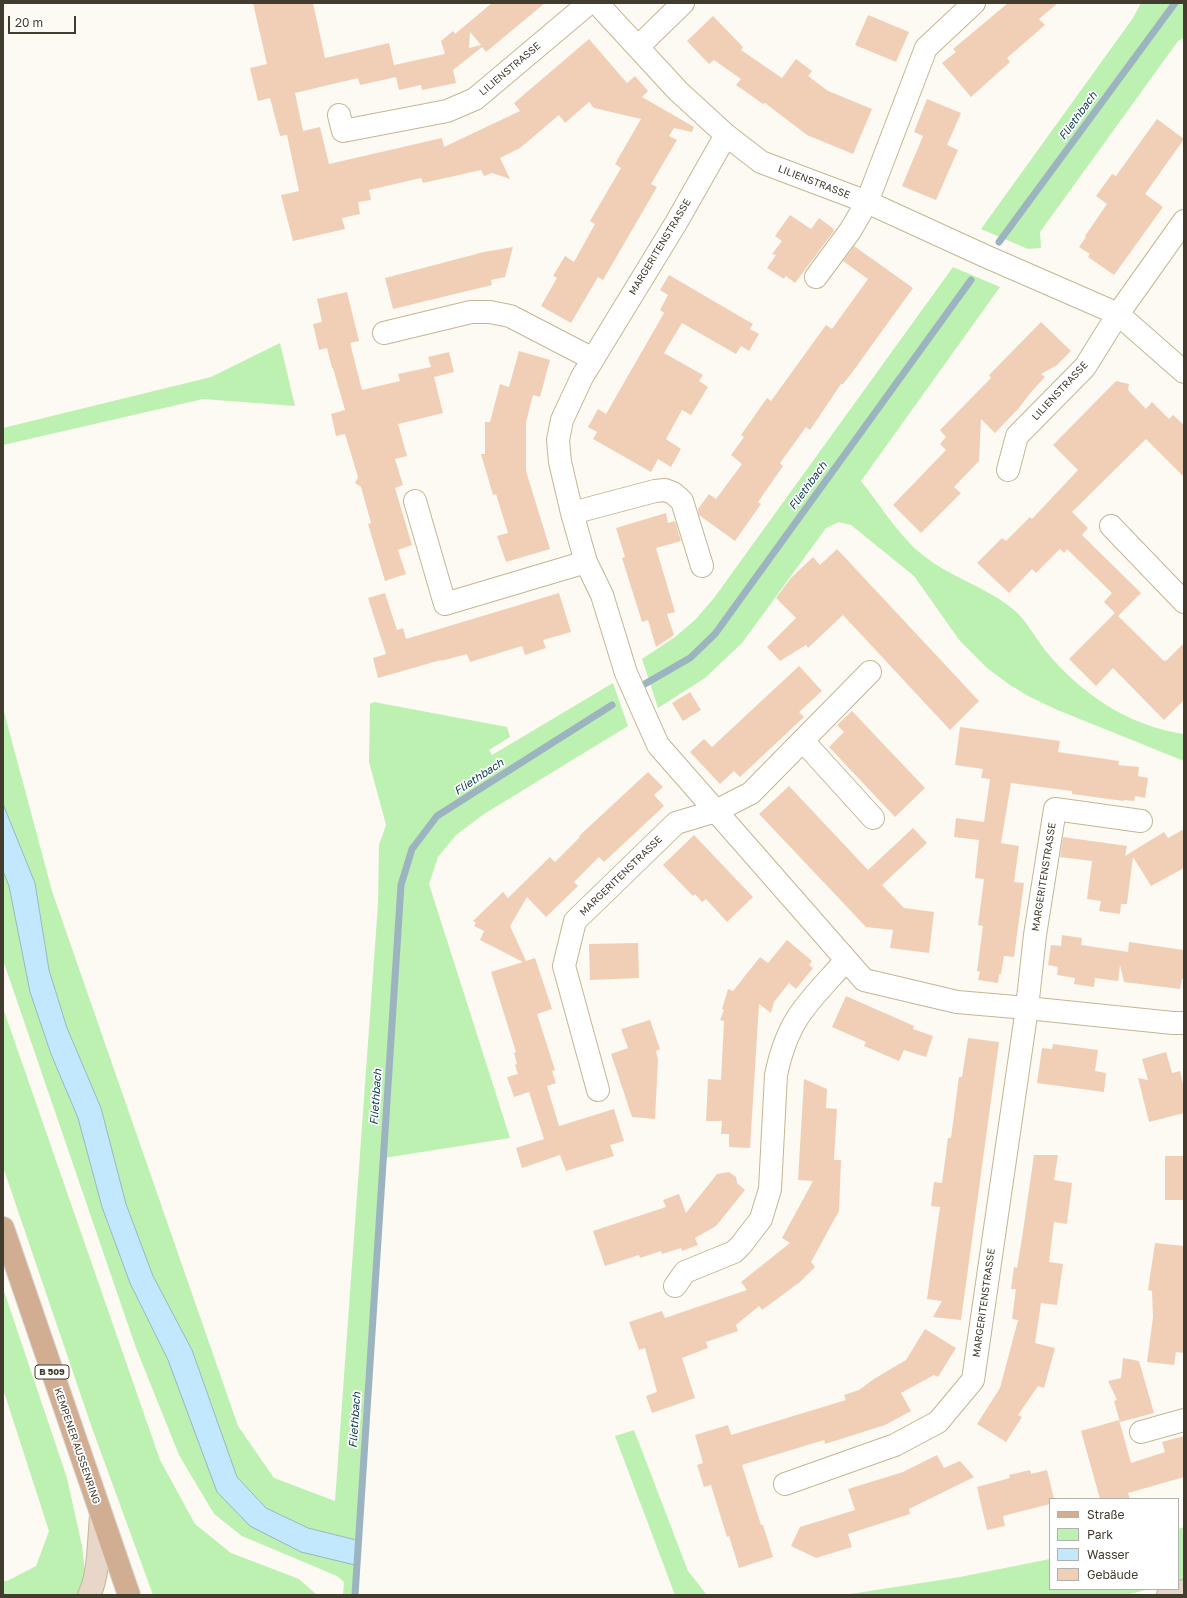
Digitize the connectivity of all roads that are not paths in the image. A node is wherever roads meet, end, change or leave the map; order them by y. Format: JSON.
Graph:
{"nodes":[{"id":1,"x":589,"y":3,"type":"edge"},
{"id":2,"x":597,"y":3,"type":"edge"},
{"id":3,"x":683,"y":3,"type":"edge"},
{"id":4,"x":974,"y":3,"type":"edge"},
{"id":5,"x":638,"y":47,"type":"junction"},
{"id":6,"x":339,"y":115,"type":"dead end"},
{"id":7,"x":726,"y":135,"type":"junction"},
{"id":8,"x":867,"y":202,"type":"junction"},
{"id":9,"x":1184,"y":221,"type":"edge"},
{"id":10,"x":816,"y":277,"type":"dead end"},
{"id":11,"x":1118,"y":314,"type":"junction"},
{"id":12,"x":384,"y":333,"type":"dead end"},
{"id":13,"x":593,"y":358,"type":"junction"},
{"id":14,"x":1184,"y":372,"type":"edge"},
{"id":15,"x":1008,"y":470,"type":"dead end"},
{"id":16,"x":415,"y":501,"type":"dead end"},
{"id":17,"x":572,"y":513,"type":"junction"},
{"id":18,"x":1111,"y":526,"type":"dead end"},
{"id":19,"x":586,"y":562,"type":"junction"},
{"id":20,"x":702,"y":566,"type":"dead end"},
{"id":21,"x":1184,"y":602,"type":"edge"},
{"id":22,"x":870,"y":672,"type":"dead end"},
{"id":23,"x":802,"y":741,"type":"junction"},
{"id":24,"x":716,"y":811,"type":"junction"},
{"id":25,"x":873,"y":818,"type":"dead end"},
{"id":26,"x":1142,"y":821,"type":"dead end"},
{"id":27,"x":846,"y":960,"type":"junction"},
{"id":28,"x":1027,"y":1008,"type":"junction"},
{"id":29,"x":1184,"y":1023,"type":"edge"},
{"id":30,"x":598,"y":1090,"type":"dead end"},
{"id":31,"x":3,"y":1228,"type":"edge"},
{"id":32,"x":675,"y":1286,"type":"dead end"},
{"id":33,"x":1184,"y":1420,"type":"edge"},
{"id":34,"x":1141,"y":1432,"type":"dead end"},
{"id":35,"x":785,"y":1484,"type":"dead end"},
{"id":36,"x":101,"y":1515,"type":"junction"},
{"id":37,"x":1184,"y":1591,"type":"edge"},
{"id":38,"x":89,"y":1595,"type":"edge"},
{"id":39,"x":129,"y":1595,"type":"edge"},
{"id":40,"x":1168,"y":1595,"type":"edge"}],
"edges":[{"from":1,"to":6,"type":"street","name":"LILIENSTRASSE"},
{"from":2,"to":5,"type":"street","name":"LILIENSTRASSE"},
{"from":3,"to":5,"type":"street"},
{"from":4,"to":8,"type":"street"},
{"from":5,"to":7,"type":"street","name":"LILIENSTRASSE"},
{"from":7,"to":8,"type":"street","name":"LILIENSTRASSE"},
{"from":7,"to":13,"type":"street","name":"MARGERITENSTRASSE"},
{"from":8,"to":10,"type":"street"},
{"from":8,"to":11,"type":"street","name":"LILIENSTRASSE"},
{"from":9,"to":11,"type":"street","name":"LILIENSTRASSE"},
{"from":11,"to":14,"type":"street","name":"LILIENSTRASSE"},
{"from":11,"to":15,"type":"street","name":"LILIENSTRASSE"},
{"from":12,"to":13,"type":"street"},
{"from":13,"to":17,"type":"street","name":"MARGERITENSTRASSE"},
{"from":16,"to":19,"type":"street"},
{"from":17,"to":19,"type":"street","name":"MARGERITENSTRASSE"},
{"from":17,"to":20,"type":"street"},
{"from":18,"to":21,"type":"street"},
{"from":19,"to":24,"type":"street","name":"MARGERITENSTRASSE"},
{"from":22,"to":23,"type":"street","name":"MARGERITENSTRASSE"},
{"from":23,"to":24,"type":"street","name":"MARGERITENSTRASSE"},
{"from":23,"to":25,"type":"street"},
{"from":24,"to":27,"type":"street","name":"MARGERITENSTRASSE"},
{"from":24,"to":30,"type":"street","name":"MARGERITENSTRASSE"},
{"from":26,"to":28,"type":"street","name":"MARGERITENSTRASSE"},
{"from":27,"to":28,"type":"street","name":"MARGERITENSTRASSE"},
{"from":27,"to":32,"type":"street"},
{"from":28,"to":29,"type":"street","name":"MARGERITENSTRASSE"},
{"from":28,"to":35,"type":"street","name":"MARGERITENSTRASSE"},
{"from":31,"to":36,"type":"main road","name":"KEMPENER AUSSENRING","number":"B 509"},
{"from":33,"to":34,"type":"street"},
{"from":36,"to":38,"type":"main road"},
{"from":36,"to":39,"type":"main road","name":"KEMPENER AUSSENRING","number":"B 509"},
{"from":37,"to":40,"type":"main road"}]}
